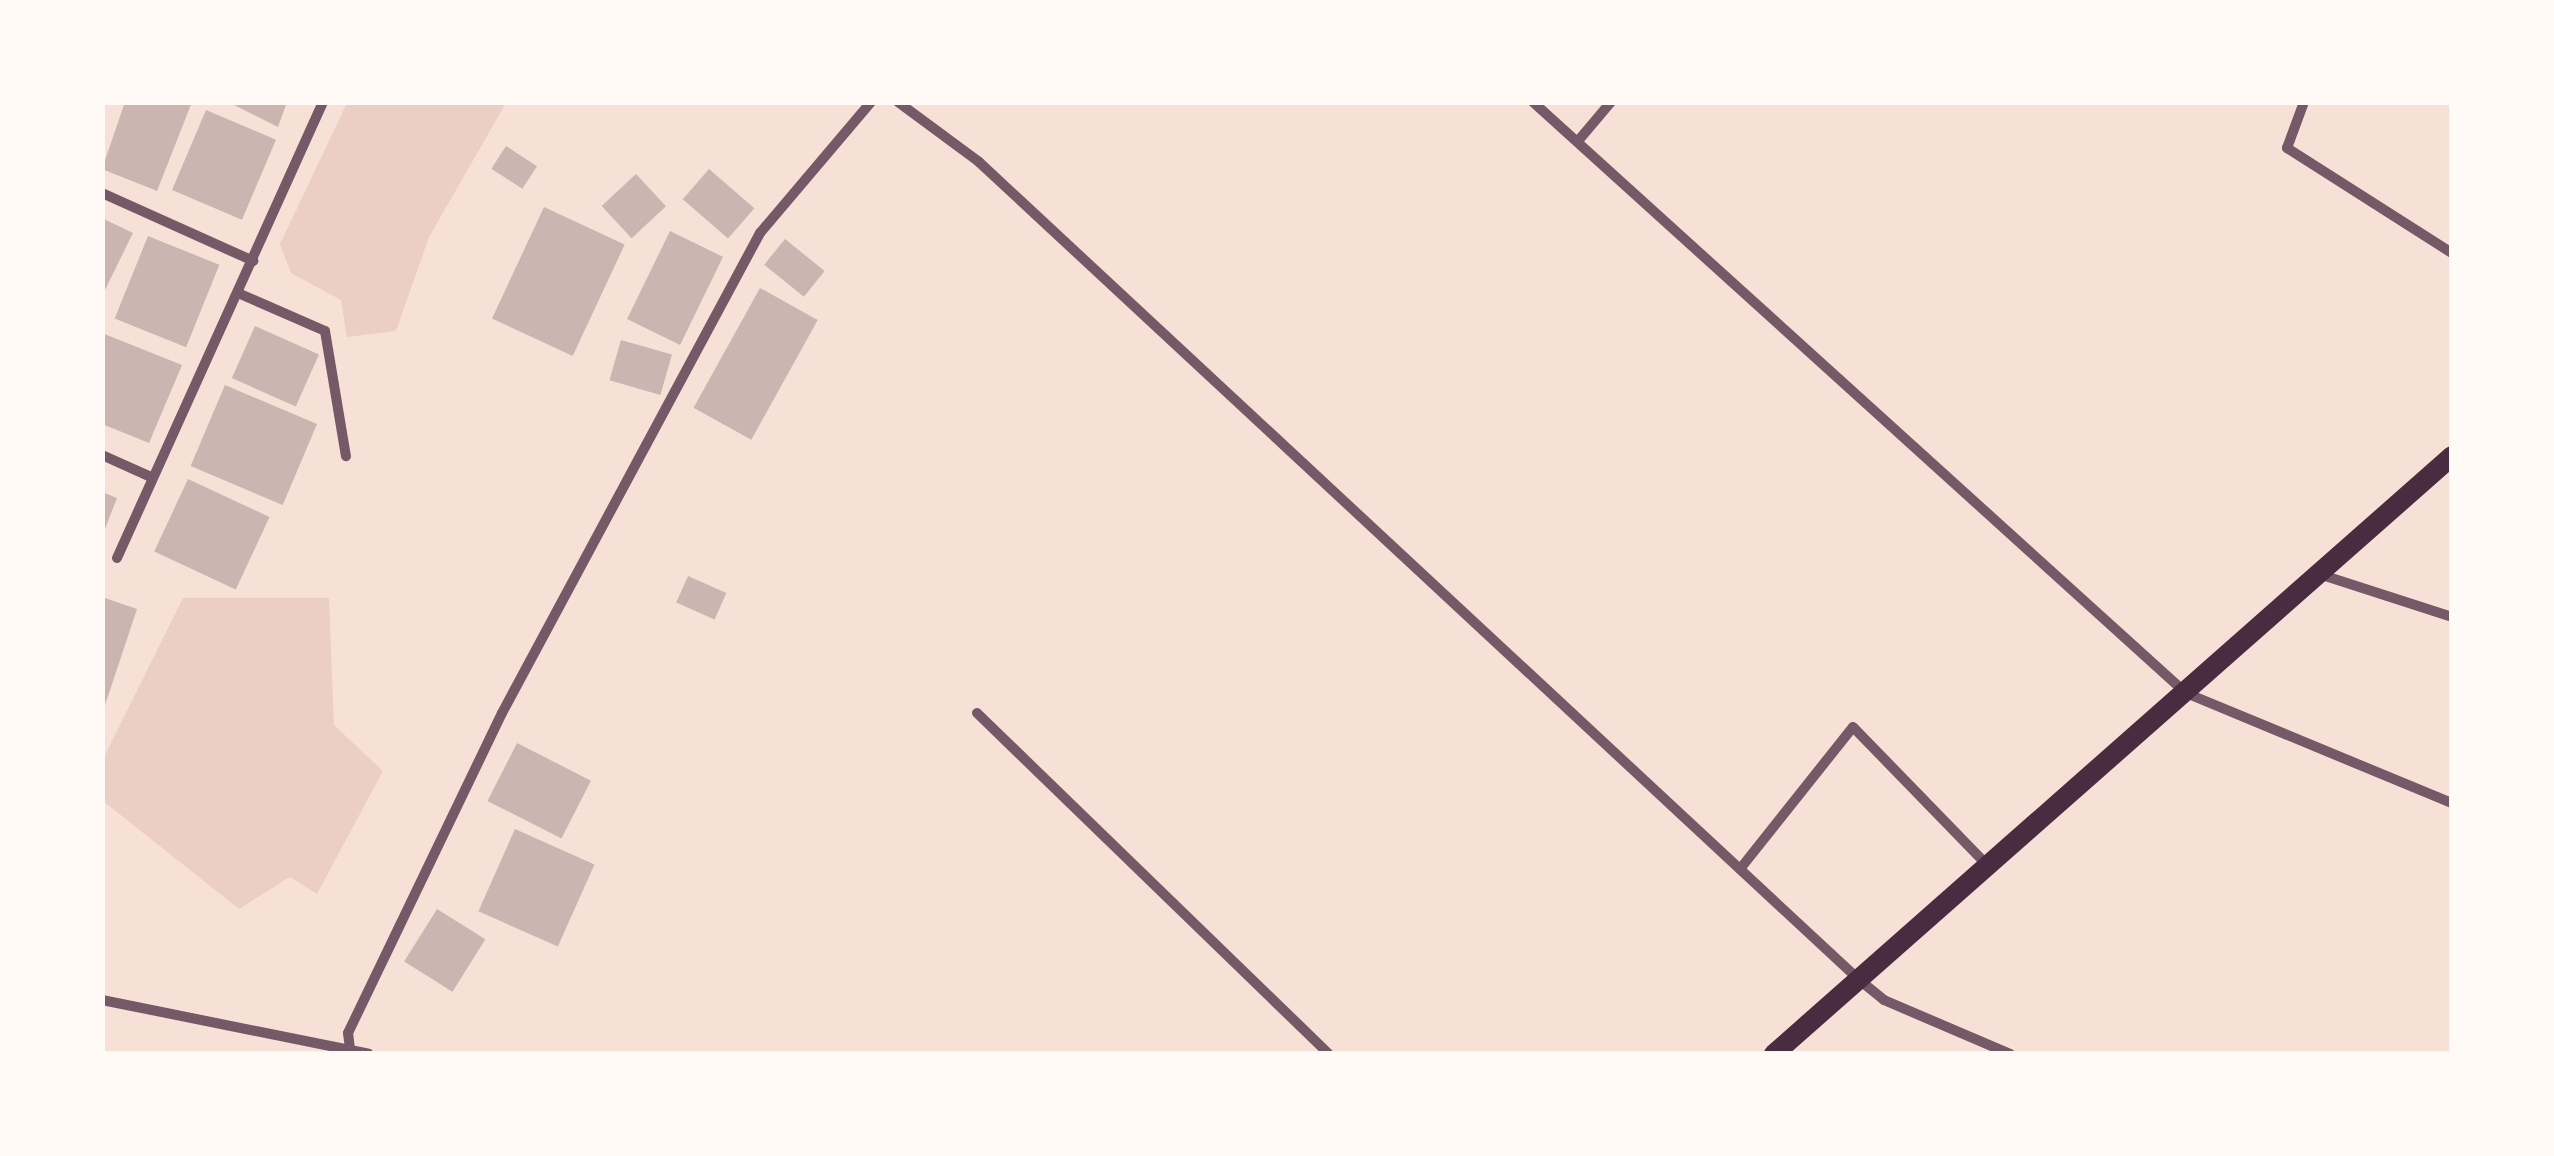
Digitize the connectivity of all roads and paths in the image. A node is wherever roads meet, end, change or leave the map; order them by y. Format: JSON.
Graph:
{"nodes":[{"id":1,"x":323,"y":102,"type":"edge"},
{"id":2,"x":871,"y":102,"type":"edge"},
{"id":3,"x":898,"y":102,"type":"edge"},
{"id":4,"x":1533,"y":102,"type":"edge"},
{"id":5,"x":1611,"y":102,"type":"edge"},
{"id":6,"x":2304,"y":102,"type":"edge"},
{"id":7,"x":1578,"y":141,"type":"junction"},
{"id":8,"x":102,"y":192,"type":"edge"},
{"id":9,"x":2452,"y":253,"type":"edge"},
{"id":10,"x":252,"y":261,"type":"junction"},
{"id":11,"x":238,"y":293,"type":"junction"},
{"id":12,"x":102,"y":456,"type":"edge"},
{"id":13,"x":346,"y":456,"type":"dead end"},
{"id":14,"x":2452,"y":456,"type":"edge"},
{"id":15,"x":151,"y":477,"type":"junction"},
{"id":16,"x":117,"y":558,"type":"dead end"},
{"id":17,"x":2319,"y":574,"type":"junction"},
{"id":18,"x":2452,"y":617,"type":"edge"},
{"id":19,"x":2186,"y":693,"type":"junction"},
{"id":20,"x":977,"y":714,"type":"dead end"},
{"id":21,"x":2452,"y":803,"type":"edge"},
{"id":22,"x":1988,"y":864,"type":"junction"},
{"id":23,"x":1740,"y":870,"type":"junction"},
{"id":24,"x":1857,"y":978,"type":"junction"},
{"id":25,"x":102,"y":1000,"type":"edge"},
{"id":26,"x":350,"y":1049,"type":"junction"},
{"id":27,"x":369,"y":1054,"type":"edge"},
{"id":28,"x":1330,"y":1054,"type":"edge"},
{"id":29,"x":1774,"y":1054,"type":"edge"},
{"id":30,"x":2010,"y":1054,"type":"edge"}],
"edges":[{"from":1,"to":10,"type":"street"},
{"from":2,"to":26,"type":"street"},
{"from":3,"to":23,"type":"street"},
{"from":4,"to":7,"type":"street"},
{"from":5,"to":7,"type":"street"},
{"from":6,"to":9,"type":"street"},
{"from":7,"to":19,"type":"street"},
{"from":8,"to":10,"type":"street"},
{"from":10,"to":11,"type":"street"},
{"from":11,"to":13,"type":"street"},
{"from":11,"to":15,"type":"street"},
{"from":12,"to":15,"type":"street"},
{"from":14,"to":17,"type":"main road"},
{"from":15,"to":16,"type":"street"},
{"from":17,"to":18,"type":"street"},
{"from":17,"to":19,"type":"main road"},
{"from":19,"to":21,"type":"street"},
{"from":19,"to":22,"type":"main road"},
{"from":20,"to":28,"type":"street"},
{"from":22,"to":23,"type":"street"},
{"from":22,"to":24,"type":"main road"},
{"from":23,"to":24,"type":"street"},
{"from":24,"to":29,"type":"main road"},
{"from":24,"to":30,"type":"street"},
{"from":25,"to":26,"type":"street"},
{"from":26,"to":27,"type":"street"}]}
